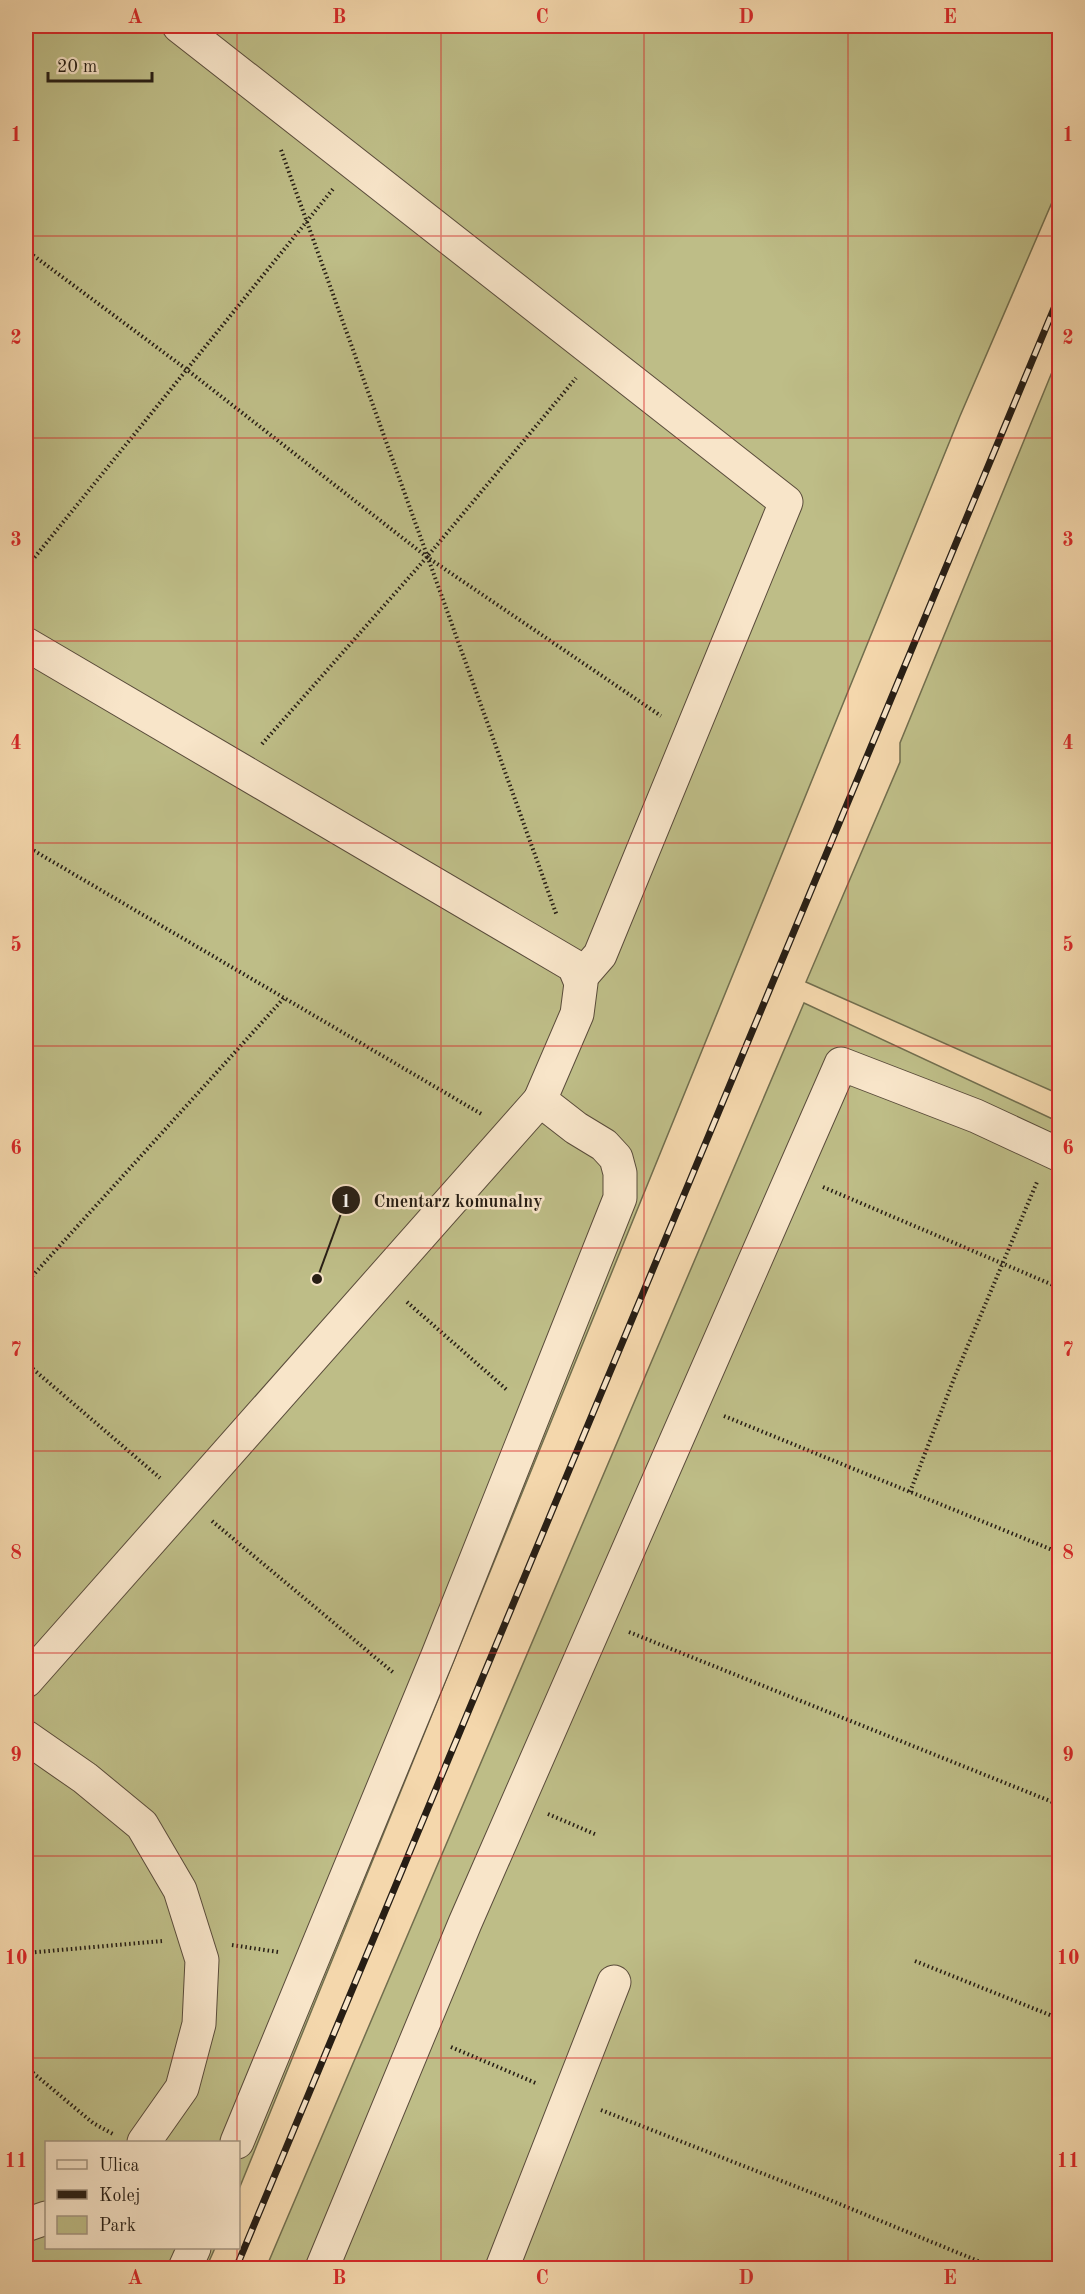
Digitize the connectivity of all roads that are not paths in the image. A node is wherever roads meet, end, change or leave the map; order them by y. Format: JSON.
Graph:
{"nodes":[{"id":1,"x":179,"y":26,"type":"edge"},
{"id":2,"x":26,"y":644,"type":"edge"},
{"id":3,"x":580,"y":978,"type":"junction"},
{"id":4,"x":540,"y":1100,"type":"junction"},
{"id":5,"x":1054,"y":1153,"type":"edge"},
{"id":6,"x":26,"y":1681,"type":"edge"},
{"id":7,"x":26,"y":1737,"type":"edge"},
{"id":8,"x":614,"y":1982,"type":"dead end"},
{"id":9,"x":132,"y":2140,"type":"edge"},
{"id":10,"x":237,"y":2141,"type":"edge"},
{"id":11,"x":45,"y":2218,"type":"edge"},
{"id":12,"x":26,"y":2225,"type":"edge"},
{"id":13,"x":193,"y":2249,"type":"edge"},
{"id":14,"x":185,"y":2268,"type":"edge"},
{"id":15,"x":322,"y":2268,"type":"edge"},
{"id":16,"x":502,"y":2268,"type":"edge"}],
"edges":[{"from":1,"to":3,"type":"lane"},
{"from":2,"to":3,"type":"lane"},
{"from":3,"to":4,"type":"lane"},
{"from":4,"to":6,"type":"lane"},
{"from":4,"to":10,"type":"lane"},
{"from":5,"to":15,"type":"lane"},
{"from":7,"to":9,"type":"lane"},
{"from":8,"to":16,"type":"lane"},
{"from":11,"to":12,"type":"lane"},
{"from":13,"to":14,"type":"lane"}]}
